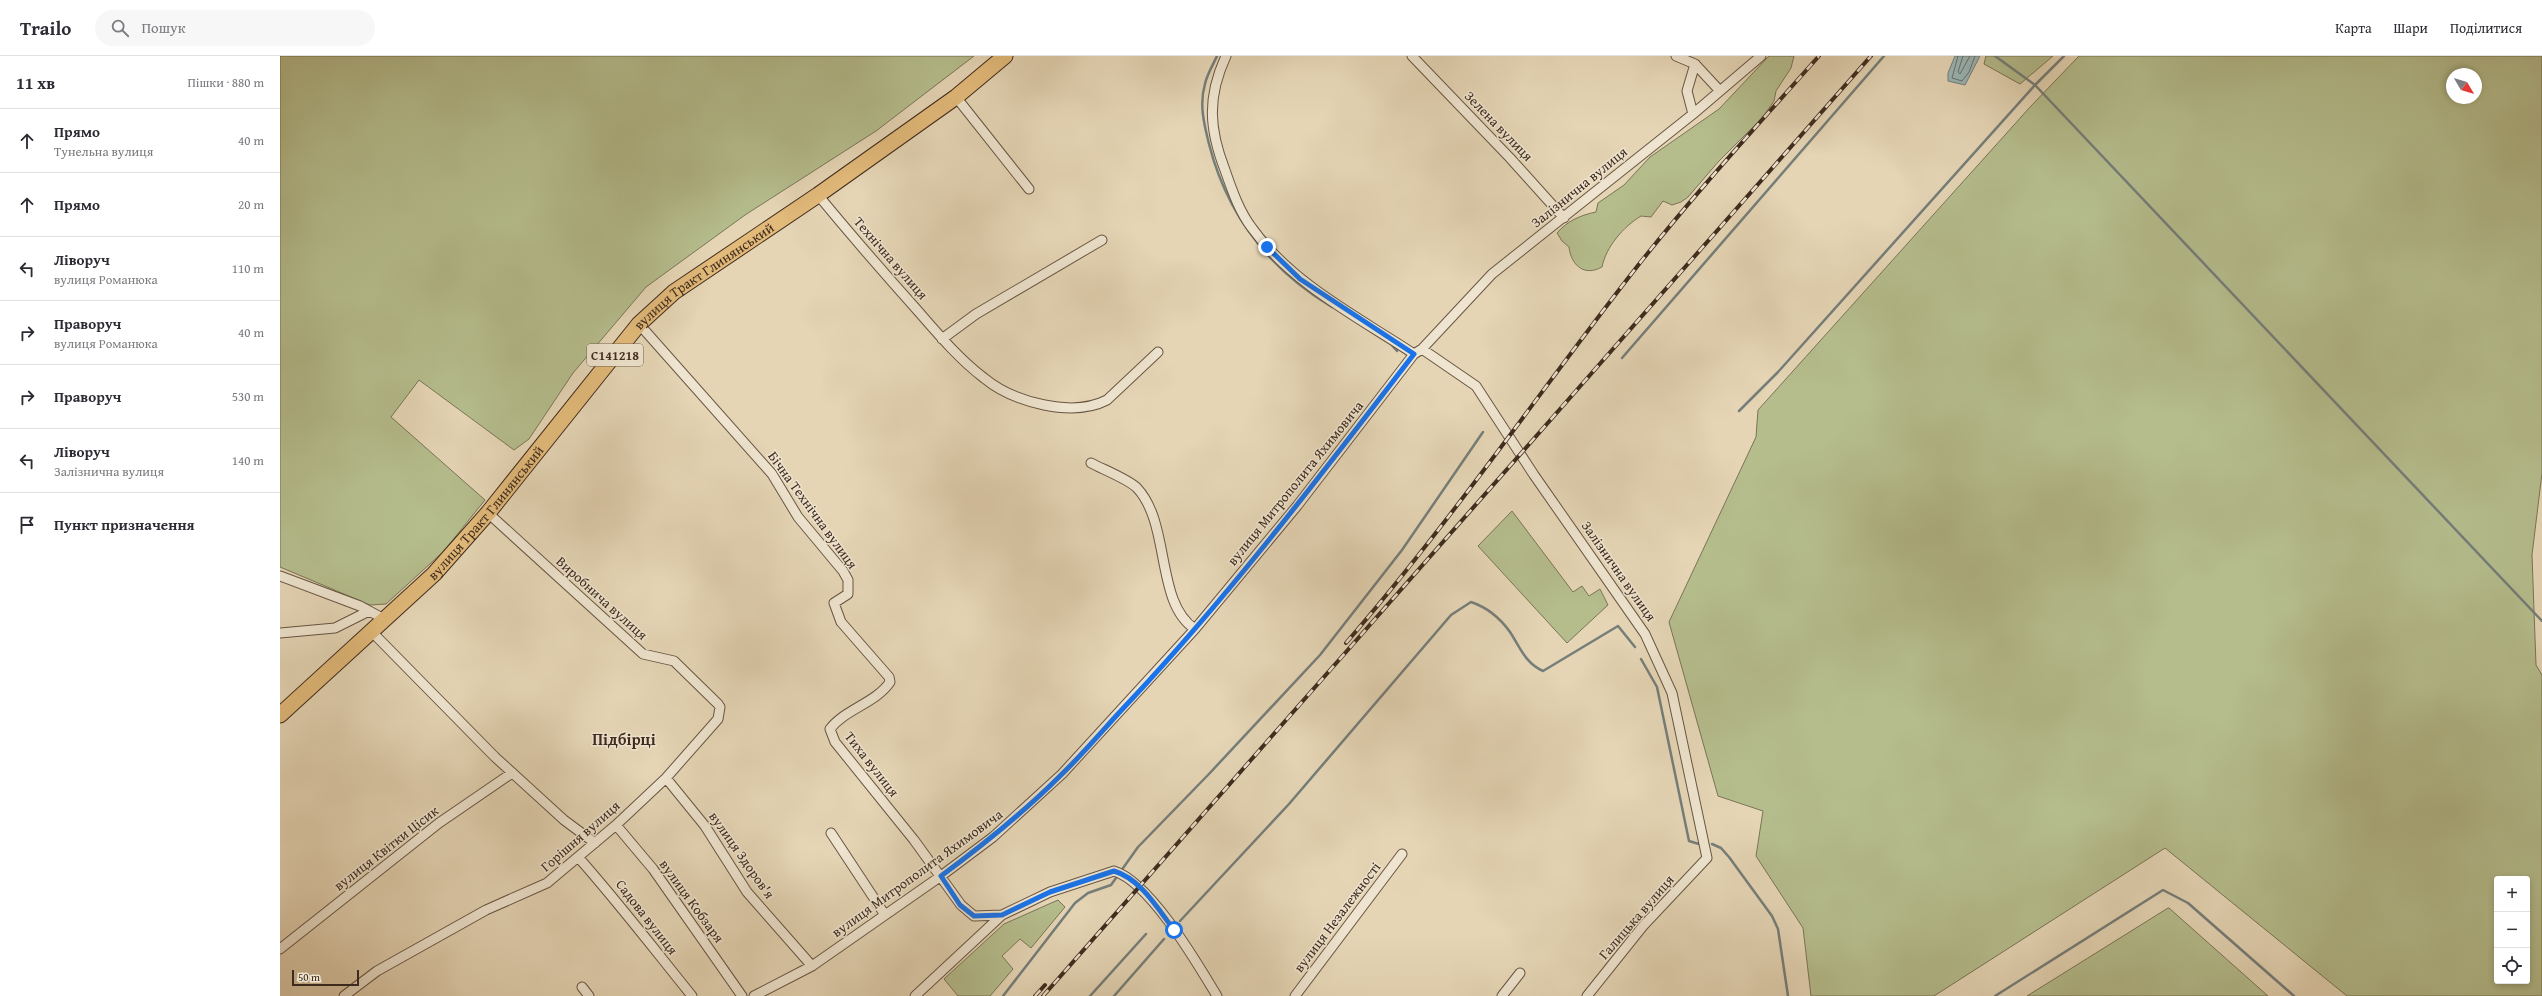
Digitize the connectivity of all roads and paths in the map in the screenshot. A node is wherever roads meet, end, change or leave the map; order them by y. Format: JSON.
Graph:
{"nodes":[{"id":1,"x":1005,"y":56,"type":"edge"},
{"id":2,"x":1226,"y":56,"type":"edge"},
{"id":3,"x":1412,"y":56,"type":"edge"},
{"id":4,"x":1676,"y":56,"type":"edge"},
{"id":5,"x":1761,"y":56,"type":"edge"},
{"id":6,"x":1695,"y":64,"type":"junction"},
{"id":7,"x":1720,"y":91,"type":"junction"},
{"id":8,"x":956,"y":97,"type":"junction"},
{"id":9,"x":1693,"y":114,"type":"junction"},
{"id":10,"x":1029,"y":189,"type":"dead end"},
{"id":11,"x":818,"y":196,"type":"junction"},
{"id":12,"x":1564,"y":218,"type":"junction"},
{"id":13,"x":1102,"y":240,"type":"dead end"},
{"id":14,"x":639,"y":324,"type":"junction"},
{"id":15,"x":942,"y":339,"type":"junction"},
{"id":16,"x":1418,"y":351,"type":"junction"},
{"id":17,"x":1158,"y":352,"type":"dead end"},
{"id":18,"x":1091,"y":463,"type":"dead end"},
{"id":19,"x":488,"y":513,"type":"junction"},
{"id":20,"x":280,"y":576,"type":"edge"},
{"id":21,"x":368,"y":611,"type":"junction"},
{"id":22,"x":386,"y":620,"type":"junction"},
{"id":23,"x":1195,"y":629,"type":"junction"},
{"id":24,"x":372,"y":632,"type":"junction"},
{"id":25,"x":280,"y":633,"type":"edge"},
{"id":26,"x":890,"y":682,"type":"joint"},
{"id":27,"x":720,"y":707,"type":"joint"},
{"id":28,"x":280,"y":715,"type":"edge"},
{"id":29,"x":512,"y":772,"type":"junction"},
{"id":30,"x":666,"y":778,"type":"junction"},
{"id":31,"x":616,"y":825,"type":"junction"},
{"id":32,"x":831,"y":833,"type":"dead end"},
{"id":33,"x":595,"y":843,"type":"junction"},
{"id":34,"x":1402,"y":854,"type":"dead end"},
{"id":35,"x":578,"y":857,"type":"junction"},
{"id":36,"x":1707,"y":858,"type":"joint"},
{"id":37,"x":941,"y":876,"type":"junction"},
{"id":38,"x":1002,"y":915,"type":"junction"},
{"id":39,"x":885,"y":916,"type":"junction"},
{"id":40,"x":280,"y":949,"type":"edge"},
{"id":41,"x":812,"y":966,"type":"junction"},
{"id":42,"x":1520,"y":973,"type":"dead end"},
{"id":43,"x":582,"y":987,"type":"dead end"},
{"id":44,"x":344,"y":996,"type":"edge"},
{"id":45,"x":589,"y":996,"type":"edge"},
{"id":46,"x":692,"y":996,"type":"edge"},
{"id":47,"x":742,"y":996,"type":"edge"},
{"id":48,"x":754,"y":996,"type":"edge"},
{"id":49,"x":915,"y":996,"type":"edge"},
{"id":50,"x":1217,"y":996,"type":"edge"},
{"id":51,"x":1295,"y":996,"type":"edge"},
{"id":52,"x":1502,"y":996,"type":"edge"},
{"id":53,"x":1587,"y":996,"type":"edge"}],
"edges":[{"from":1,"to":8,"type":"main road","name":"вулиця Тракт Глинянський","number":"С141218"},
{"from":2,"to":16,"type":"street","name":"Залізнична вулиця"},
{"from":3,"to":12,"type":"street","name":"Зелена вулиця"},
{"from":4,"to":6,"type":"street"},
{"from":5,"to":7,"type":"street","name":"Залізнична вулиця"},
{"from":6,"to":7,"type":"street"},
{"from":6,"to":9,"type":"street"},
{"from":7,"to":9,"type":"street","name":"Залізнична вулиця"},
{"from":8,"to":10,"type":"street"},
{"from":8,"to":11,"type":"main road","name":"вулиця Тракт Глинянський","number":"С141218"},
{"from":9,"to":12,"type":"street","name":"Залізнична вулиця"},
{"from":11,"to":14,"type":"main road","name":"вулиця Тракт Глинянський","number":"С141218"},
{"from":11,"to":15,"type":"street","name":"Технічна вулиця"},
{"from":12,"to":16,"type":"street","name":"Залізнична вулиця"},
{"from":13,"to":15,"type":"street"},
{"from":14,"to":19,"type":"main road","name":"вулиця Тракт Глинянський","number":"С141218"},
{"from":14,"to":26,"type":"street","name":"Бічна Технічна вулиця"},
{"from":15,"to":17,"type":"street","name":"Технічна вулиця"},
{"from":16,"to":23,"type":"street","name":"вулиця Митрополита Яхимовича"},
{"from":16,"to":36,"type":"street","name":"Залізнична вулиця"},
{"from":18,"to":23,"type":"street"},
{"from":19,"to":22,"type":"main road","name":"вулиця Тракт Глинянський","number":"С141218"},
{"from":19,"to":27,"type":"street","name":"Виробнича вулиця"},
{"from":20,"to":21,"type":"street"},
{"from":21,"to":22,"type":"street"},
{"from":21,"to":25,"type":"street"},
{"from":22,"to":24,"type":"main road","name":"вулиця Тракт Глинянський","number":"С141218"},
{"from":23,"to":37,"type":"street","name":"вулиця Митрополита Яхимовича"},
{"from":24,"to":28,"type":"main road","name":"вулиця Тракт Глинянський","number":"С141218"},
{"from":24,"to":29,"type":"street"},
{"from":26,"to":37,"type":"street","name":"Тиха вулиця"},
{"from":27,"to":30,"type":"street","name":"Горішня вулиця"},
{"from":29,"to":33,"type":"street"},
{"from":29,"to":40,"type":"street","name":"вулиця Квітки Цісик"},
{"from":30,"to":31,"type":"street","name":"Горішня вулиця"},
{"from":30,"to":41,"type":"street","name":"вулиця Здоров'я"},
{"from":31,"to":33,"type":"street","name":"Горішня вулиця"},
{"from":31,"to":47,"type":"street","name":"вулиця Кобзаря"},
{"from":32,"to":39,"type":"street"},
{"from":33,"to":35,"type":"street","name":"Горішня вулиця"},
{"from":34,"to":51,"type":"street","name":"вулиця Незалежності"},
{"from":35,"to":44,"type":"street","name":"Горішня вулиця"},
{"from":35,"to":46,"type":"street","name":"Садова вулиця"},
{"from":36,"to":53,"type":"street","name":"Галицька вулиця"},
{"from":37,"to":38,"type":"street"},
{"from":37,"to":39,"type":"street","name":"вулиця Митрополита Яхимовича"},
{"from":38,"to":49,"type":"street"},
{"from":38,"to":50,"type":"street"},
{"from":39,"to":41,"type":"street","name":"вулиця Митрополита Яхимовича"},
{"from":41,"to":48,"type":"street","name":"вулиця Митрополита Яхимовича"},
{"from":42,"to":52,"type":"street"},
{"from":43,"to":45,"type":"street"}]}
